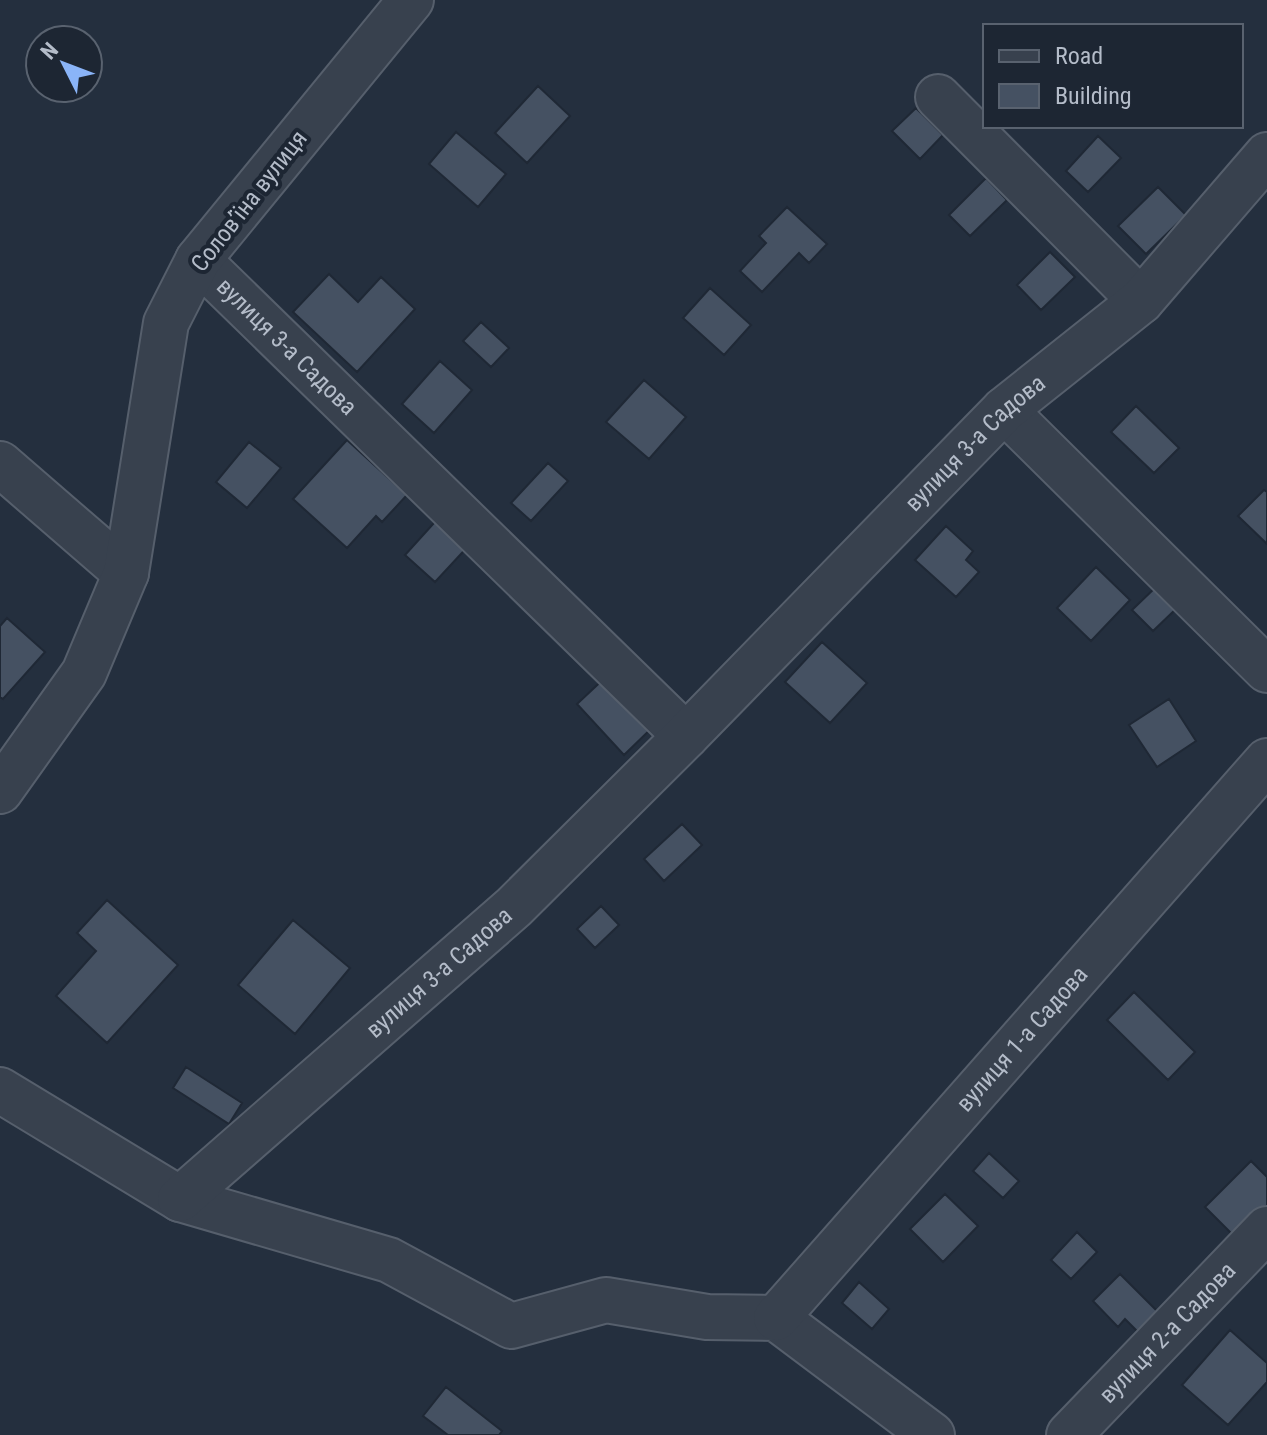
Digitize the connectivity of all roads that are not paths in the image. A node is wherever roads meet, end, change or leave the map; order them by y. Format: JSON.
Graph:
{"nodes":[{"id":1,"x":411,"y":0,"type":"edge"},
{"id":2,"x":938,"y":97,"type":"dead end"},
{"id":3,"x":1267,"y":155,"type":"edge"},
{"id":4,"x":198,"y":260,"type":"junction"},
{"id":5,"x":1141,"y":301,"type":"junction"},
{"id":6,"x":1004,"y":410,"type":"junction"},
{"id":7,"x":0,"y":464,"type":"edge"},
{"id":8,"x":126,"y":573,"type":"junction"},
{"id":9,"x":1267,"y":670,"type":"edge"},
{"id":10,"x":686,"y":736,"type":"junction"},
{"id":11,"x":1267,"y":761,"type":"edge"},
{"id":12,"x":0,"y":791,"type":"edge"},
{"id":13,"x":0,"y":1090,"type":"edge"},
{"id":14,"x":180,"y":1199,"type":"junction"},
{"id":15,"x":1267,"y":1229,"type":"edge"},
{"id":16,"x":776,"y":1318,"type":"junction"},
{"id":17,"x":932,"y":1435,"type":"edge"},
{"id":18,"x":1069,"y":1435,"type":"edge"}],
"edges":[{"from":1,"to":4,"type":"street","name":"Соловʼїна вулиця"},
{"from":2,"to":5,"type":"street"},
{"from":3,"to":5,"type":"street","name":"вулиця 3-а Садова"},
{"from":4,"to":8,"type":"street","name":"Соловʼїна вулиця"},
{"from":4,"to":10,"type":"street","name":"вулиця 3-а Садова"},
{"from":5,"to":6,"type":"street","name":"вулиця 3-а Садова"},
{"from":6,"to":9,"type":"street"},
{"from":6,"to":10,"type":"street","name":"вулиця 3-а Садова"},
{"from":7,"to":8,"type":"street"},
{"from":8,"to":12,"type":"street","name":"Соловʼїна вулиця"},
{"from":10,"to":14,"type":"street","name":"вулиця 3-а Садова"},
{"from":11,"to":16,"type":"street","name":"вулиця 1-а Садова"},
{"from":13,"to":14,"type":"street"},
{"from":14,"to":16,"type":"street"},
{"from":15,"to":18,"type":"street","name":"вулиця 2-а Садова"},
{"from":16,"to":17,"type":"street"}]}
